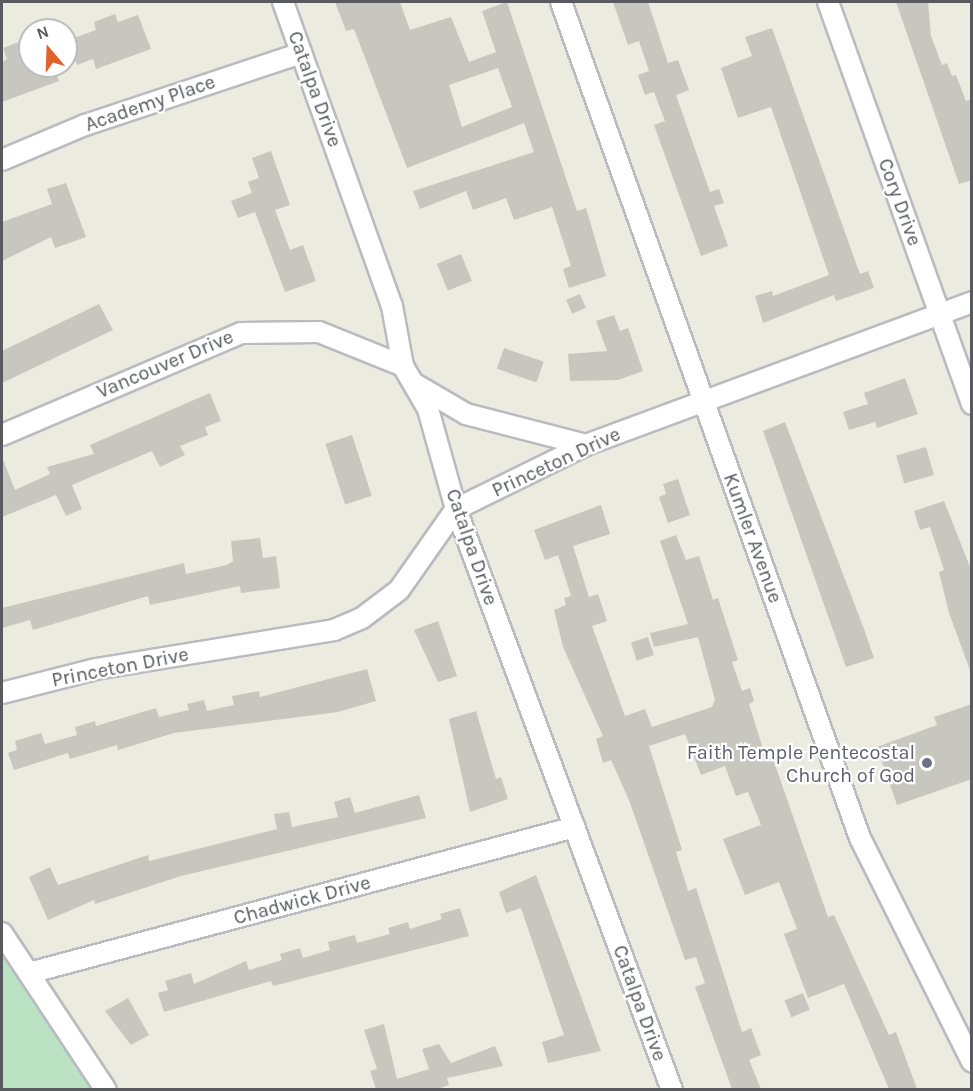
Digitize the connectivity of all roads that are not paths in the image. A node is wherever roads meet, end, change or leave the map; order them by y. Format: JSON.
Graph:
{"nodes":[{"id":1,"x":284,"y":2,"type":"edge"},
{"id":2,"x":561,"y":2,"type":"edge"},
{"id":3,"x":828,"y":2,"type":"edge"},
{"id":4,"x":301,"y":52,"type":"junction"},
{"id":5,"x":2,"y":160,"type":"edge"},
{"id":6,"x":972,"y":302,"type":"edge"},
{"id":7,"x":940,"y":314,"type":"junction"},
{"id":8,"x":402,"y":366,"type":"junction"},
{"id":9,"x":414,"y":384,"type":"junction"},
{"id":10,"x":704,"y":401,"type":"junction"},
{"id":11,"x":972,"y":404,"type":"edge"},
{"id":12,"x":2,"y":435,"type":"edge"},
{"id":13,"x":586,"y":445,"type":"junction"},
{"id":14,"x":456,"y":509,"type":"junction"},
{"id":15,"x":2,"y":693,"type":"edge"},
{"id":16,"x":575,"y":827,"type":"junction"},
{"id":17,"x":2,"y":933,"type":"edge"},
{"id":18,"x":29,"y":973,"type":"junction"},
{"id":19,"x":972,"y":1062,"type":"edge"},
{"id":20,"x":106,"y":1089,"type":"edge"},
{"id":21,"x":671,"y":1089,"type":"edge"}],
"edges":[{"from":1,"to":4,"type":"street","name":"Catalpa Drive"},
{"from":2,"to":10,"type":"street","name":"Kumler Avenue"},
{"from":3,"to":7,"type":"street","name":"Cory Drive"},
{"from":4,"to":5,"type":"street","name":"Academy Place"},
{"from":4,"to":8,"type":"street","name":"Catalpa Drive"},
{"from":6,"to":7,"type":"street","name":"Princeton Drive"},
{"from":7,"to":10,"type":"street","name":"Princeton Drive"},
{"from":7,"to":11,"type":"street","name":"Cory Drive"},
{"from":8,"to":9,"type":"street","name":"Catalpa Drive"},
{"from":8,"to":12,"type":"street","name":"Vancouver Drive"},
{"from":9,"to":13,"type":"street"},
{"from":9,"to":14,"type":"street","name":"Catalpa Drive"},
{"from":10,"to":13,"type":"street","name":"Princeton Drive"},
{"from":10,"to":19,"type":"street","name":"Kumler Avenue"},
{"from":13,"to":14,"type":"street","name":"Princeton Drive"},
{"from":14,"to":15,"type":"street","name":"Princeton Drive"},
{"from":14,"to":16,"type":"street","name":"Catalpa Drive"},
{"from":16,"to":18,"type":"street","name":"Chadwick Drive"},
{"from":16,"to":21,"type":"street","name":"Catalpa Drive"},
{"from":17,"to":18,"type":"street"},
{"from":18,"to":20,"type":"street"}]}
